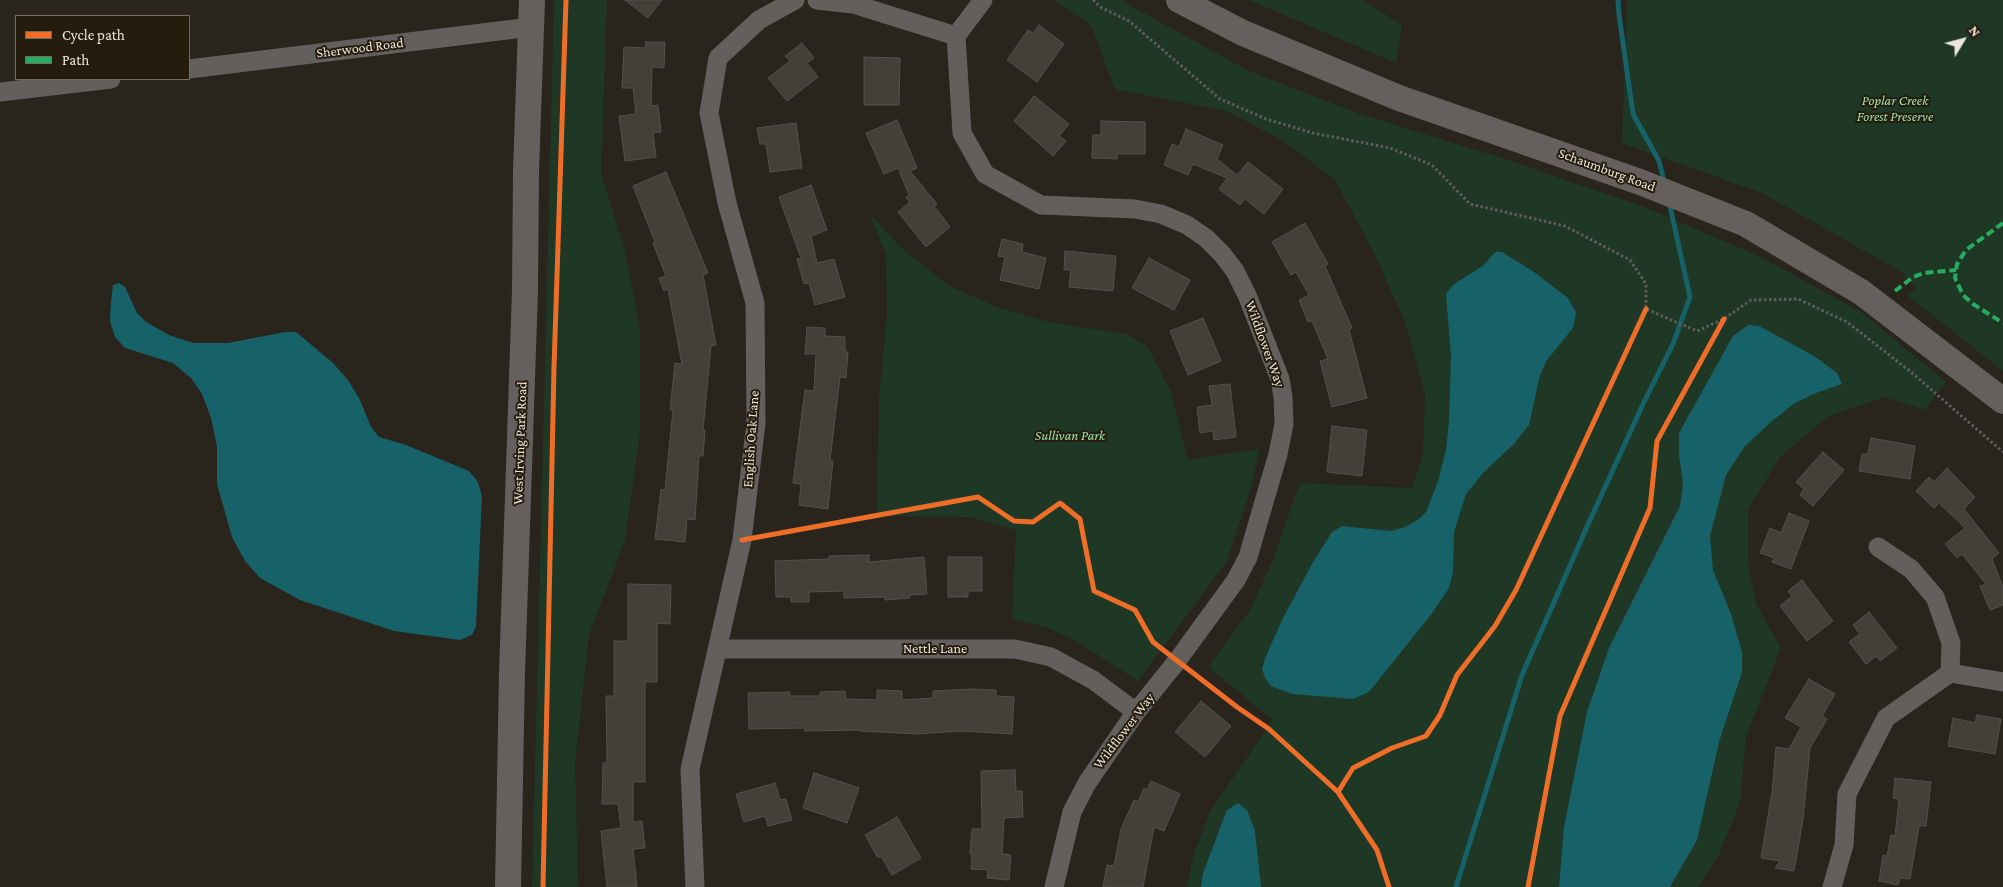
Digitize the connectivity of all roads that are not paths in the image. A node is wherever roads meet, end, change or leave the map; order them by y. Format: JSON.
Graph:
{"nodes":[{"id":1,"x":532,"y":0,"type":"edge"},
{"id":2,"x":795,"y":0,"type":"edge"},
{"id":3,"x":817,"y":0,"type":"edge"},
{"id":4,"x":983,"y":0,"type":"edge"},
{"id":5,"x":1179,"y":0,"type":"edge"},
{"id":6,"x":531,"y":27,"type":"junction"},
{"id":7,"x":956,"y":36,"type":"junction"},
{"id":8,"x":190,"y":69,"type":"edge"},
{"id":9,"x":102,"y":80,"type":"edge"},
{"id":10,"x":0,"y":92,"type":"edge"},
{"id":11,"x":2003,"y":402,"type":"edge"},
{"id":12,"x":1878,"y":547,"type":"dead end"},
{"id":13,"x":717,"y":649,"type":"junction"},
{"id":14,"x":1950,"y":673,"type":"junction"},
{"id":15,"x":2003,"y":682,"type":"edge"},
{"id":16,"x":1136,"y":712,"type":"junction"},
{"id":17,"x":508,"y":887,"type":"edge"},
{"id":18,"x":695,"y":887,"type":"edge"},
{"id":19,"x":1054,"y":887,"type":"edge"},
{"id":20,"x":1832,"y":887,"type":"edge"}],
"edges":[{"from":1,"to":6,"type":"main road","name":"West Irving Park Road"},
{"from":2,"to":13,"type":"street","name":"English Oak Lane"},
{"from":3,"to":7,"type":"street"},
{"from":4,"to":7,"type":"street"},
{"from":5,"to":11,"type":"main road","name":"Schaumburg Road"},
{"from":6,"to":8,"type":"street","name":"Sherwood Road"},
{"from":6,"to":17,"type":"main road","name":"West Irving Park Road"},
{"from":7,"to":16,"type":"street","name":"Wildflower Way"},
{"from":9,"to":10,"type":"street"},
{"from":12,"to":14,"type":"street"},
{"from":13,"to":16,"type":"street","name":"Nettle Lane"},
{"from":13,"to":18,"type":"street","name":"English Oak Lane"},
{"from":14,"to":15,"type":"street"},
{"from":14,"to":20,"type":"street"},
{"from":16,"to":19,"type":"street","name":"Wildflower Way"}]}
